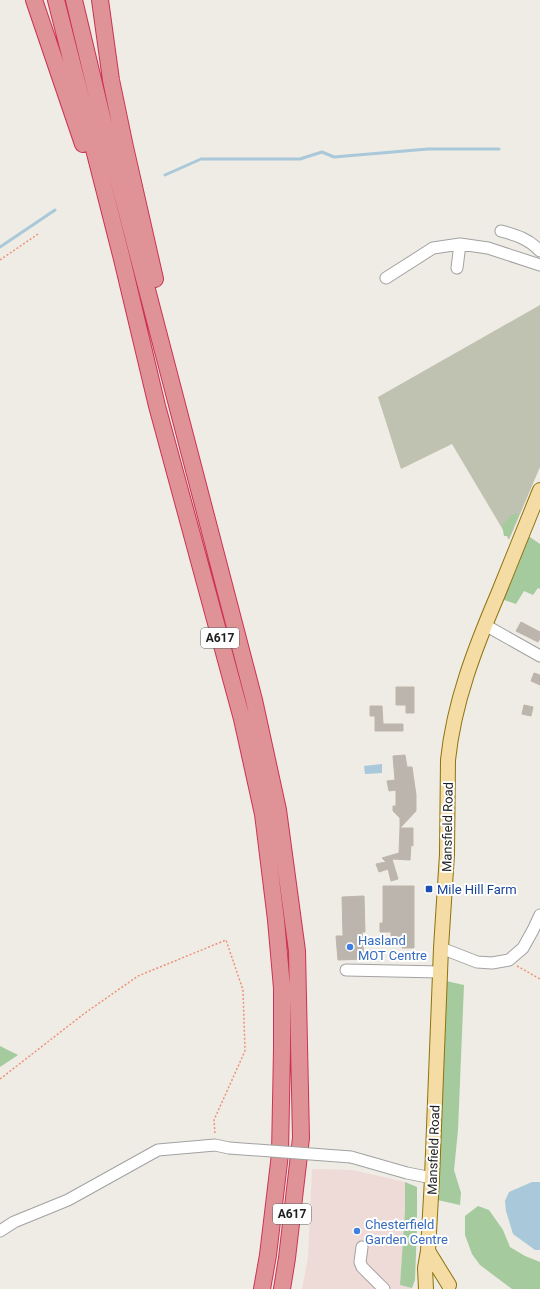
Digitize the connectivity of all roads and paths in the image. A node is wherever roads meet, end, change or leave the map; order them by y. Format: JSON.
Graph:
{"nodes":[{"id":1,"x":34,"y":0,"type":"edge"},
{"id":2,"x":56,"y":0,"type":"edge"},
{"id":3,"x":74,"y":0,"type":"edge"},
{"id":4,"x":100,"y":0,"type":"edge"},
{"id":5,"x":501,"y":231,"type":"dead end"},
{"id":6,"x":38,"y":234,"type":"dead end"},
{"id":7,"x":460,"y":244,"type":"junction"},
{"id":8,"x":540,"y":251,"type":"edge"},
{"id":9,"x":122,"y":259,"type":"junction"},
{"id":10,"x":0,"y":260,"type":"edge"},
{"id":11,"x":540,"y":265,"type":"edge"},
{"id":12,"x":457,"y":268,"type":"dead end"},
{"id":13,"x":386,"y":278,"type":"dead end"},
{"id":14,"x":164,"y":352,"type":"junction"},
{"id":15,"x":540,"y":490,"type":"edge"},
{"id":16,"x":485,"y":625,"type":"junction"},
{"id":17,"x":540,"y":656,"type":"edge"},
{"id":18,"x":540,"y":915,"type":"edge"},
{"id":19,"x":441,"y":948,"type":"junction"},
{"id":20,"x":509,"y":960,"type":"junction"},
{"id":21,"x":346,"y":970,"type":"dead end"},
{"id":22,"x":440,"y":972,"type":"junction"},
{"id":23,"x":540,"y":979,"type":"edge"},
{"id":24,"x":0,"y":1079,"type":"edge"},
{"id":25,"x":214,"y":1126,"type":"dead end"},
{"id":26,"x":432,"y":1178,"type":"junction"},
{"id":27,"x":0,"y":1231,"type":"edge"},
{"id":28,"x":362,"y":1247,"type":"dead end"},
{"id":29,"x":428,"y":1251,"type":"junction"},
{"id":30,"x":451,"y":1287,"type":"edge"},
{"id":31,"x":262,"y":1289,"type":"edge"},
{"id":32,"x":282,"y":1289,"type":"edge"},
{"id":33,"x":384,"y":1289,"type":"edge"},
{"id":34,"x":428,"y":1289,"type":"edge"}],
"edges":[{"from":1,"to":9,"type":"highway"},
{"from":2,"to":9,"type":"highway","number":"A617"},
{"from":3,"to":14,"type":"highway","number":"A617"},
{"from":4,"to":14,"type":"highway"},
{"from":5,"to":8,"type":"lane"},
{"from":6,"to":10,"type":"path"},
{"from":7,"to":11,"type":"lane"},
{"from":7,"to":12,"type":"lane"},
{"from":7,"to":13,"type":"lane"},
{"from":9,"to":31,"type":"highway","number":"A617"},
{"from":14,"to":32,"type":"highway","number":"A617"},
{"from":15,"to":16,"type":"main road","name":"Mansfield Road"},
{"from":16,"to":17,"type":"lane"},
{"from":16,"to":19,"type":"main road","name":"Mansfield Road"},
{"from":18,"to":20,"type":"lane"},
{"from":19,"to":20,"type":"lane"},
{"from":19,"to":22,"type":"main road","name":"Mansfield Road"},
{"from":20,"to":23,"type":"path"},
{"from":21,"to":22,"type":"lane"},
{"from":22,"to":26,"type":"main road","name":"Mansfield Road"},
{"from":24,"to":25,"type":"path"},
{"from":26,"to":27,"type":"lane","bridge":true},
{"from":26,"to":29,"type":"main road","name":"Mansfield Road"},
{"from":28,"to":33,"type":"lane"},
{"from":29,"to":30,"type":"main road"},
{"from":29,"to":34,"type":"main road","name":"Mansfield Road"},
{"from":30,"to":34,"type":"main road"}]}
